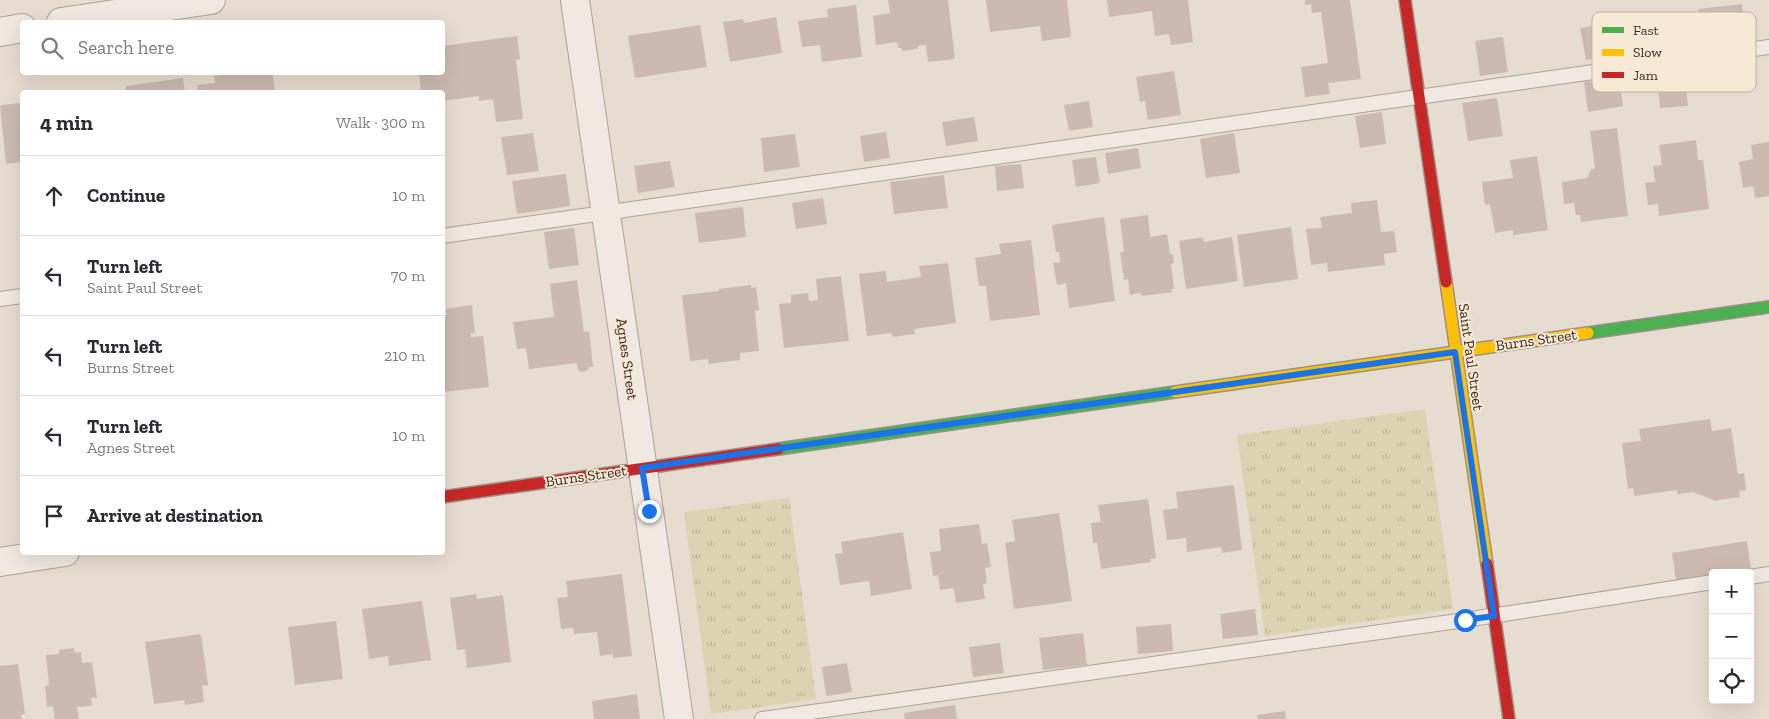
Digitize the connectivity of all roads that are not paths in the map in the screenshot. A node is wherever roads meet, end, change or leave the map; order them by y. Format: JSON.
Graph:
{"nodes":[{"id":1,"x":211,"y":0,"type":"edge"},
{"id":2,"x":575,"y":0,"type":"edge"},
{"id":3,"x":1405,"y":0,"type":"edge"},
{"id":4,"x":75,"y":20,"type":"edge"},
{"id":5,"x":20,"y":28,"type":"edge"},
{"id":6,"x":0,"y":32,"type":"edge"},
{"id":7,"x":1769,"y":47,"type":"edge"},
{"id":8,"x":1756,"y":49,"type":"edge"},
{"id":9,"x":1592,"y":72,"type":"edge"},
{"id":10,"x":1418,"y":97,"type":"junction"},
{"id":11,"x":606,"y":213,"type":"junction"},
{"id":12,"x":445,"y":236,"type":"edge"},
{"id":13,"x":20,"y":296,"type":"edge"},
{"id":14,"x":0,"y":299,"type":"edge"},
{"id":15,"x":1769,"y":307,"type":"edge"},
{"id":16,"x":1455,"y":352,"type":"junction"},
{"id":17,"x":642,"y":468,"type":"junction"},
{"id":18,"x":445,"y":497,"type":"edge"},
{"id":19,"x":46,"y":555,"type":"edge"},
{"id":20,"x":0,"y":562,"type":"edge"},
{"id":21,"x":1769,"y":574,"type":"edge"},
{"id":22,"x":1754,"y":576,"type":"edge"},
{"id":23,"x":1709,"y":583,"type":"edge"},
{"id":24,"x":1494,"y":616,"type":"junction"},
{"id":25,"x":679,"y":719,"type":"edge"},
{"id":26,"x":762,"y":719,"type":"edge"},
{"id":27,"x":1509,"y":719,"type":"edge"}],
"edges":[{"from":1,"to":4,"type":"street"},
{"from":2,"to":11,"type":"street","name":"Agnes Street"},
{"from":3,"to":10,"type":"street","name":"Saint Paul Street"},
{"from":5,"to":6,"type":"street"},
{"from":7,"to":8,"type":"lane"},
{"from":9,"to":10,"type":"lane"},
{"from":10,"to":11,"type":"lane"},
{"from":10,"to":16,"type":"street","name":"Saint Paul Street"},
{"from":11,"to":12,"type":"lane"},
{"from":11,"to":17,"type":"street","name":"Agnes Street"},
{"from":13,"to":14,"type":"lane"},
{"from":15,"to":16,"type":"street","name":"Burns Street"},
{"from":16,"to":17,"type":"street","name":"Burns Street"},
{"from":16,"to":24,"type":"street","name":"Saint Paul Street"},
{"from":17,"to":18,"type":"street","name":"Burns Street"},
{"from":17,"to":25,"type":"street","name":"Agnes Street"},
{"from":19,"to":20,"type":"street"},
{"from":21,"to":22,"type":"lane"},
{"from":23,"to":24,"type":"lane"},
{"from":24,"to":26,"type":"lane"},
{"from":24,"to":27,"type":"street","name":"Saint Paul Street"}]}
